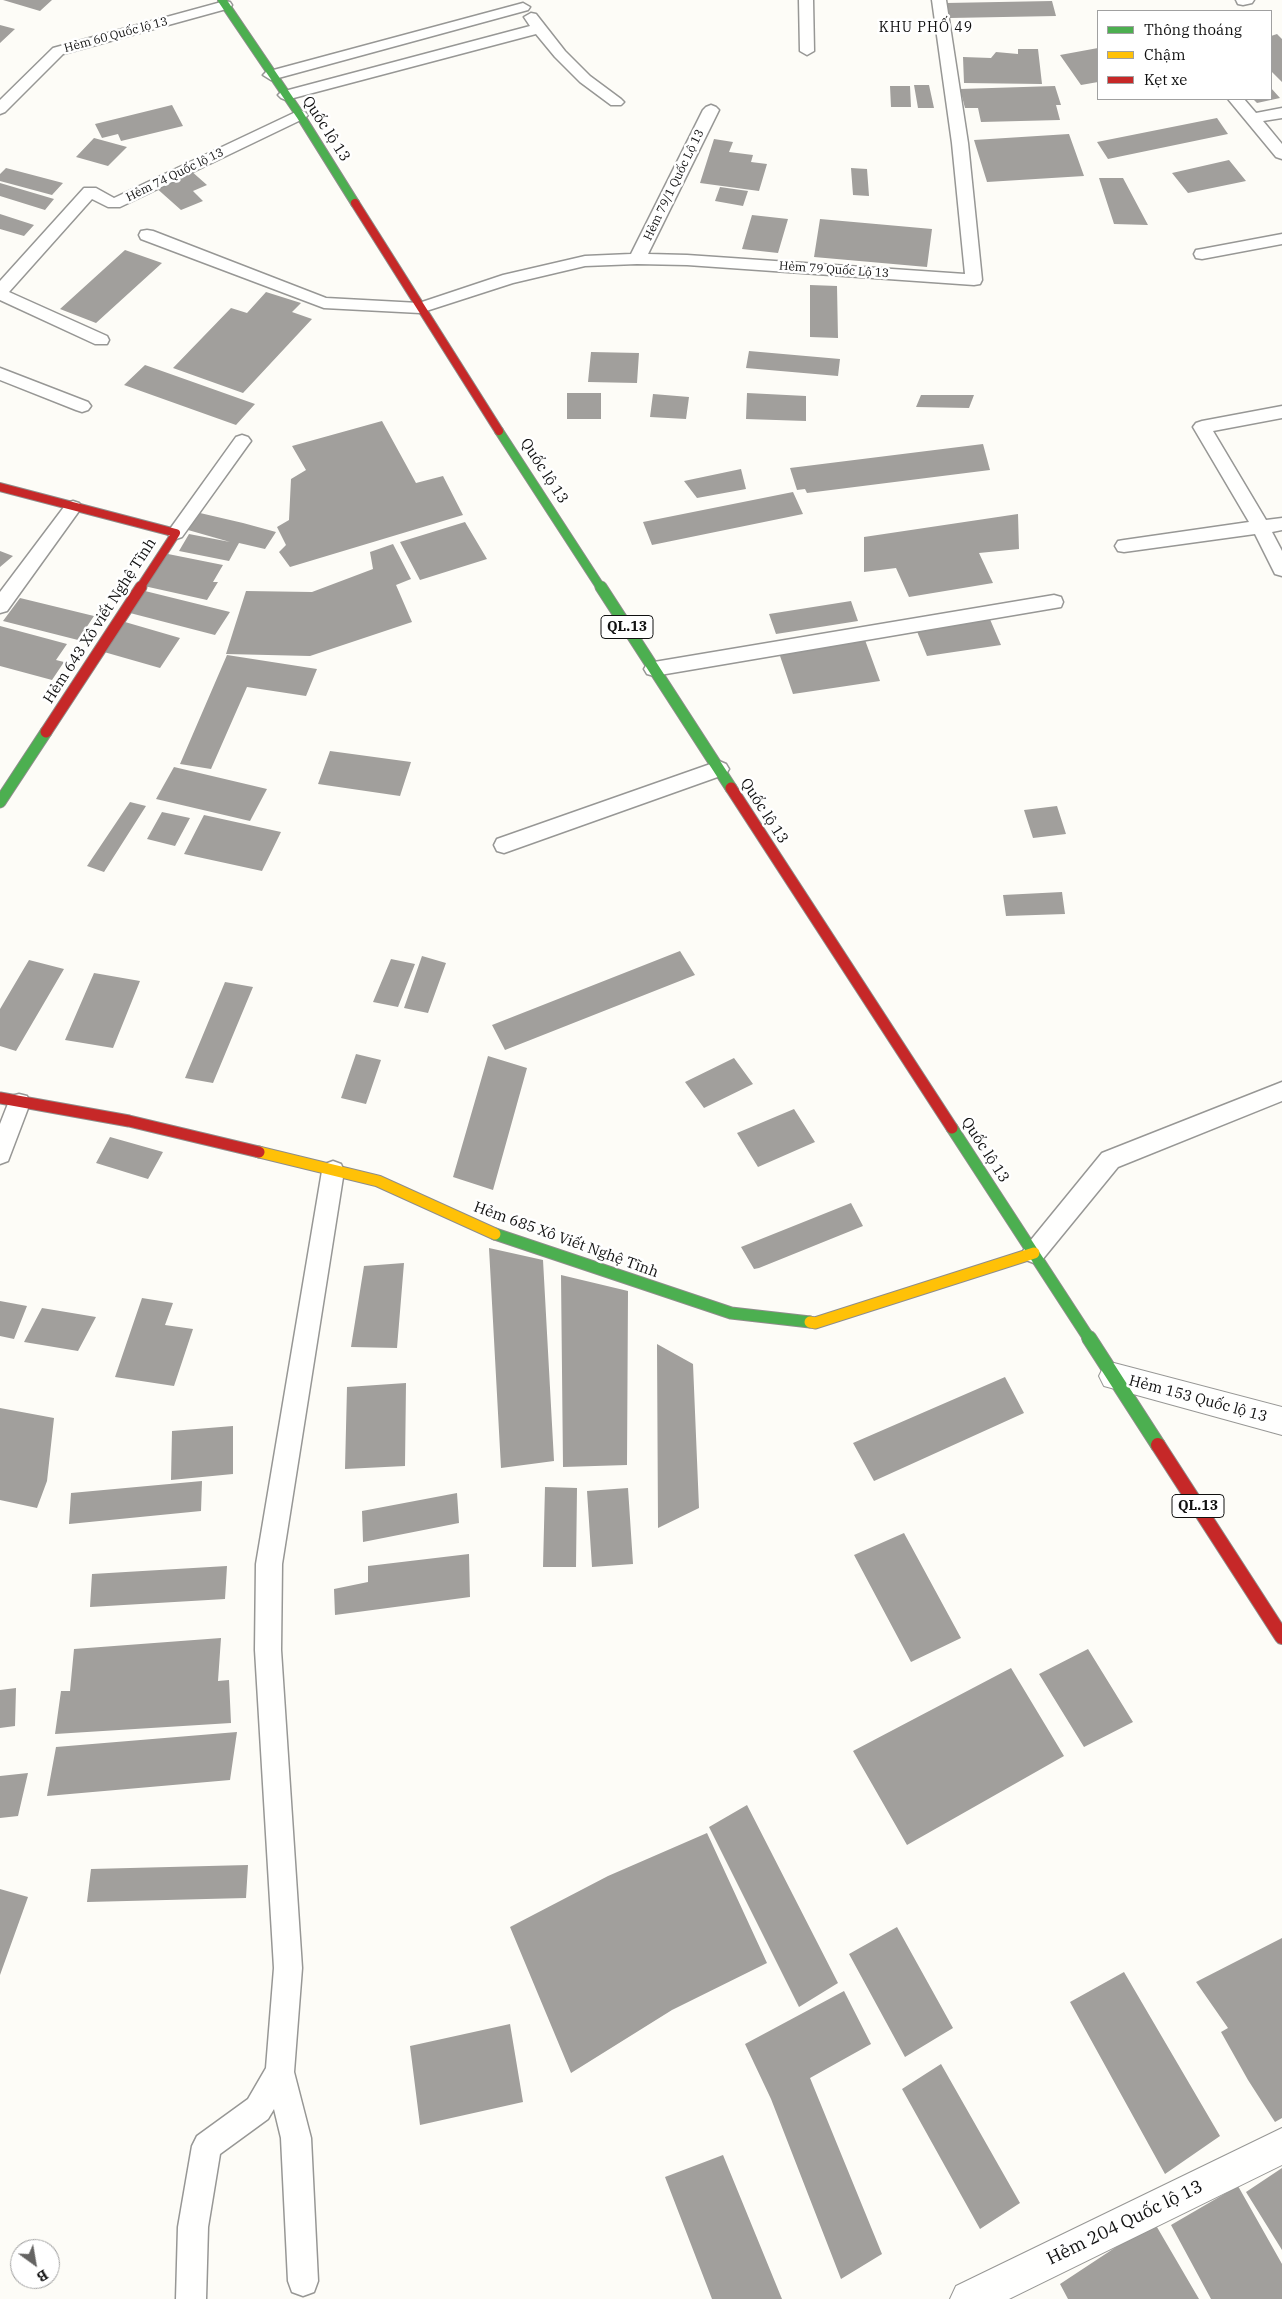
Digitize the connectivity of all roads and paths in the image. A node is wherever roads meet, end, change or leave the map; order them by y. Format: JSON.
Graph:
{"nodes":[{"id":1,"x":806,"y":0,"type":"edge"},
{"id":2,"x":938,"y":0,"type":"edge"},
{"id":3,"x":223,"y":2,"type":"edge"},
{"id":4,"x":521,"y":3,"type":"edge"},
{"id":5,"x":540,"y":28,"type":"junction"},
{"id":6,"x":807,"y":51,"type":"dead end"},
{"id":7,"x":271,"y":75,"type":"junction"},
{"id":8,"x":286,"y":95,"type":"junction"},
{"id":9,"x":1237,"y":100,"type":"edge"},
{"id":10,"x":616,"y":102,"type":"dead end"},
{"id":11,"x":0,"y":109,"type":"edge"},
{"id":12,"x":711,"y":110,"type":"dead end"},
{"id":13,"x":1282,"y":113,"type":"edge"},
{"id":14,"x":300,"y":115,"type":"junction"},
{"id":15,"x":1251,"y":119,"type":"junction"},
{"id":16,"x":1282,"y":154,"type":"edge"},
{"id":17,"x":146,"y":235,"type":"dead end"},
{"id":18,"x":1282,"y":239,"type":"edge"},
{"id":19,"x":1202,"y":254,"type":"dead end"},
{"id":20,"x":637,"y":259,"type":"junction"},
{"id":21,"x":0,"y":293,"type":"edge"},
{"id":22,"x":420,"y":308,"type":"junction"},
{"id":23,"x":101,"y":340,"type":"dead end"},
{"id":24,"x":0,"y":374,"type":"edge"},
{"id":25,"x":82,"y":406,"type":"dead end"},
{"id":26,"x":1282,"y":412,"type":"edge"},
{"id":27,"x":242,"y":441,"type":"dead end"},
{"id":28,"x":0,"y":486,"type":"edge"},
{"id":29,"x":73,"y":507,"type":"junction"},
{"id":30,"x":1282,"y":524,"type":"edge"},
{"id":31,"x":1261,"y":527,"type":"junction"},
{"id":32,"x":176,"y":533,"type":"junction"},
{"id":33,"x":1124,"y":546,"type":"dead end"},
{"id":34,"x":1282,"y":569,"type":"edge"},
{"id":35,"x":1054,"y":602,"type":"dead end"},
{"id":36,"x":0,"y":606,"type":"edge"},
{"id":37,"x":654,"y":669,"type":"junction"},
{"id":38,"x":719,"y":769,"type":"junction"},
{"id":39,"x":0,"y":802,"type":"edge"},
{"id":40,"x":504,"y":845,"type":"dead end"},
{"id":41,"x":1282,"y":1091,"type":"edge"},
{"id":42,"x":10,"y":1101,"type":"edge"},
{"id":43,"x":0,"y":1154,"type":"edge"},
{"id":44,"x":333,"y":1171,"type":"junction"},
{"id":45,"x":1034,"y":1253,"type":"junction"},
{"id":46,"x":1114,"y":1376,"type":"junction"},
{"id":47,"x":1282,"y":1421,"type":"edge"},
{"id":48,"x":1282,"y":1637,"type":"edge"},
{"id":49,"x":280,"y":2072,"type":"junction"},
{"id":50,"x":1282,"y":2146,"type":"edge"},
{"id":51,"x":303,"y":2281,"type":"dead end"},
{"id":52,"x":191,"y":2299,"type":"edge"},
{"id":53,"x":969,"y":2299,"type":"edge"}],
"edges":[{"from":1,"to":6,"type":"lane"},
{"from":2,"to":20,"type":"lane","name":"Hẻm 79 Quốc Lộ 13"},
{"from":3,"to":7,"type":"main road","name":"Quốc lộ 13","number":"QL.13"},
{"from":3,"to":11,"type":"lane","name":"Hẻm 60 Quốc lộ 13"},
{"from":4,"to":5,"type":"lane"},
{"from":4,"to":7,"type":"lane"},
{"from":5,"to":8,"type":"lane"},
{"from":5,"to":10,"type":"lane"},
{"from":7,"to":8,"type":"main road","name":"Quốc lộ 13","number":"QL.13"},
{"from":8,"to":14,"type":"main road","name":"Quốc lộ 13","number":"QL.13"},
{"from":9,"to":15,"type":"lane"},
{"from":12,"to":20,"type":"lane","name":"Hẻm 79/1 Quốc Lộ 13"},
{"from":13,"to":15,"type":"lane"},
{"from":14,"to":21,"type":"lane","name":"Hẻm 74 Quốc lộ 13"},
{"from":14,"to":22,"type":"main road","name":"Quốc lộ 13","number":"QL.13"},
{"from":15,"to":16,"type":"lane"},
{"from":17,"to":22,"type":"lane"},
{"from":18,"to":19,"type":"lane"},
{"from":20,"to":22,"type":"lane","name":"Hẻm 79 Quốc Lộ 13"},
{"from":21,"to":23,"type":"lane"},
{"from":22,"to":37,"type":"main road","name":"Quốc lộ 13","number":"QL.13"},
{"from":24,"to":25,"type":"lane"},
{"from":26,"to":31,"type":"lane"},
{"from":27,"to":32,"type":"lane"},
{"from":28,"to":29,"type":"main road","name":"Hẻm 643 Xô viết Nghệ Tĩnh"},
{"from":29,"to":32,"type":"main road","name":"Hẻm 643 Xô viết Nghệ Tĩnh"},
{"from":29,"to":36,"type":"lane"},
{"from":30,"to":31,"type":"lane"},
{"from":31,"to":33,"type":"lane"},
{"from":31,"to":34,"type":"lane"},
{"from":32,"to":39,"type":"main road","name":"Hẻm 643 Xô viết Nghệ Tĩnh"},
{"from":35,"to":37,"type":"lane"},
{"from":37,"to":38,"type":"main road","name":"Quốc lộ 13","number":"QL.13"},
{"from":38,"to":40,"type":"lane"},
{"from":38,"to":45,"type":"main road","name":"Quốc lộ 13","number":"QL.13"},
{"from":41,"to":45,"type":"lane"},
{"from":42,"to":43,"type":"lane"},
{"from":42,"to":44,"type":"main road","name":"Hẻm 685 Xô Viết Nghệ Tĩnh"},
{"from":44,"to":45,"type":"main road","name":"Hẻm 685 Xô Viết Nghệ Tĩnh"},
{"from":44,"to":49,"type":"lane"},
{"from":45,"to":46,"type":"main road","name":"Quốc lộ 13","number":"QL.13"},
{"from":46,"to":47,"type":"street","name":"Hẻm 153 Quốc lộ 13"},
{"from":46,"to":48,"type":"main road","name":"Quốc lộ 13","number":"QL.13"},
{"from":49,"to":51,"type":"lane"},
{"from":49,"to":52,"type":"lane"},
{"from":50,"to":53,"type":"street","name":"Hẻm 204 Quốc lộ 13"}]}
